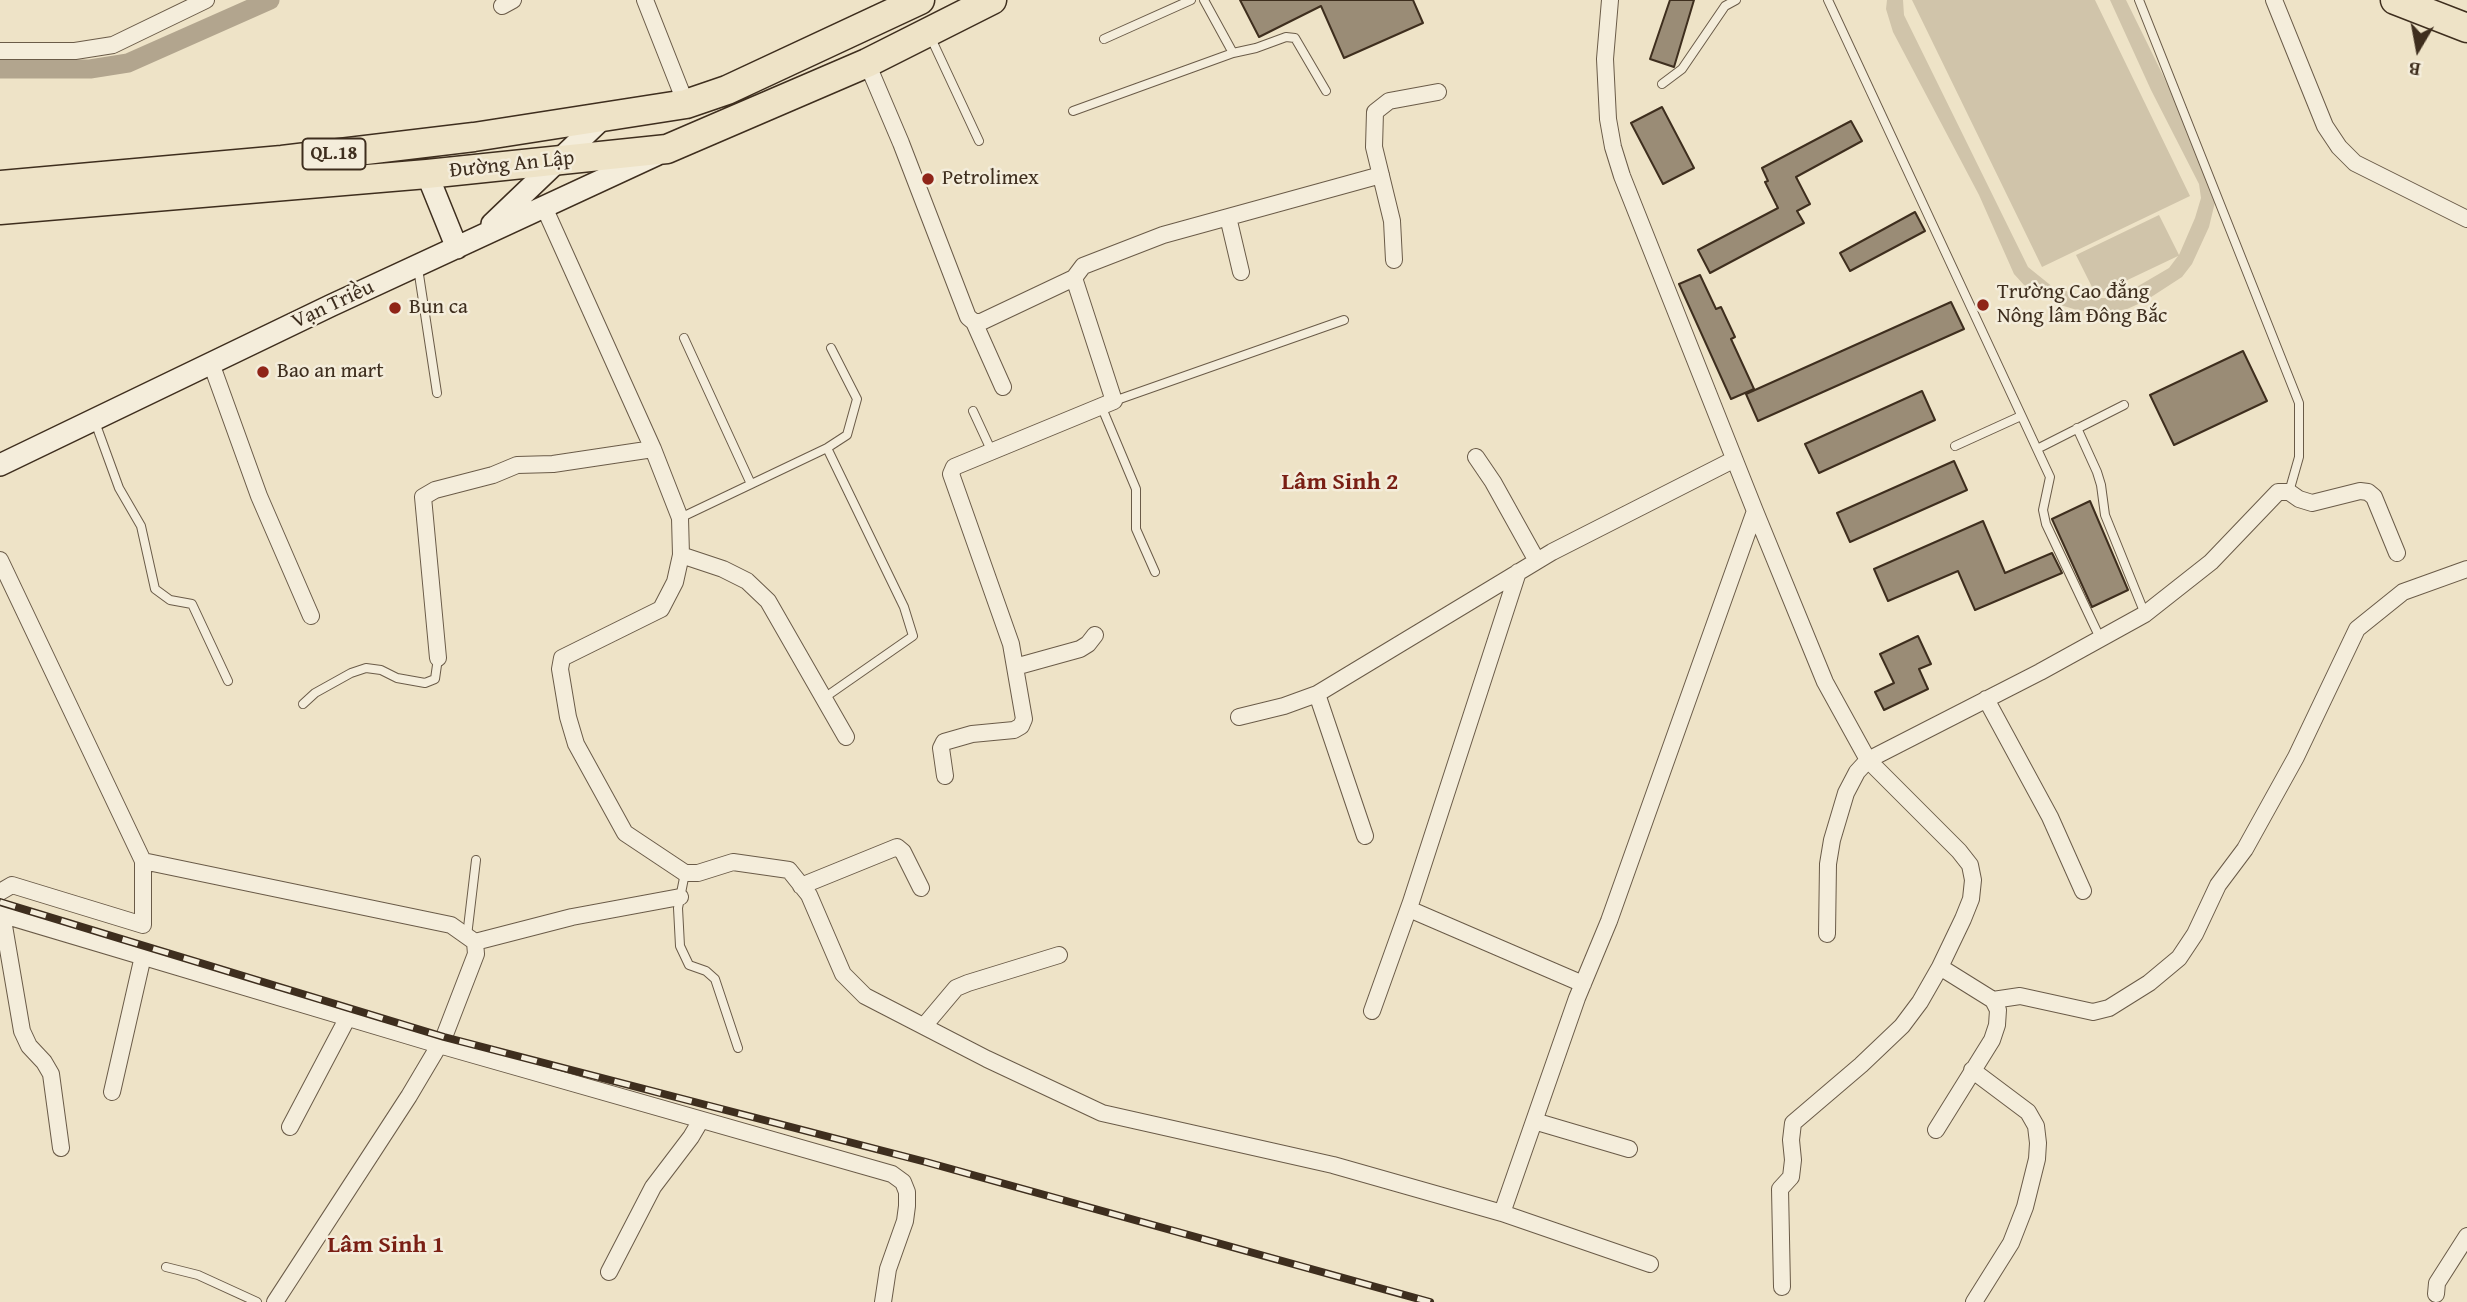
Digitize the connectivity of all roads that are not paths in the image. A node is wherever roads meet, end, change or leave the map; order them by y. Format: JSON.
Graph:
{"nodes":[{"id":1,"x":206,"y":0,"type":"edge"},
{"id":2,"x":645,"y":0,"type":"edge"},
{"id":3,"x":920,"y":0,"type":"edge"},
{"id":4,"x":992,"y":0,"type":"edge"},
{"id":5,"x":1191,"y":0,"type":"edge"},
{"id":6,"x":1204,"y":0,"type":"edge"},
{"id":7,"x":1610,"y":0,"type":"edge"},
{"id":8,"x":1736,"y":0,"type":"edge"},
{"id":9,"x":1828,"y":0,"type":"edge"},
{"id":10,"x":2139,"y":0,"type":"edge"},
{"id":11,"x":2274,"y":0,"type":"edge"},
{"id":12,"x":2395,"y":0,"type":"edge"},
{"id":13,"x":2467,"y":28,"type":"edge"},
{"id":14,"x":928,"y":32,"type":"junction"},
{"id":15,"x":1104,"y":38,"type":"dead end"},
{"id":16,"x":0,"y":51,"type":"edge"},
{"id":17,"x":1233,"y":53,"type":"junction"},
{"id":18,"x":867,"y":63,"type":"junction"},
{"id":19,"x":1662,"y":84,"type":"dead end"},
{"id":20,"x":1326,"y":91,"type":"dead end"},
{"id":21,"x":1438,"y":92,"type":"dead end"},
{"id":22,"x":676,"y":105,"type":"junction"},
{"id":23,"x":1073,"y":111,"type":"dead end"},
{"id":24,"x":604,"y":117,"type":"junction"},
{"id":25,"x":979,"y":141,"type":"dead end"},
{"id":26,"x":667,"y":149,"type":"junction"},
{"id":27,"x":560,"y":160,"type":"junction"},
{"id":28,"x":427,"y":174,"type":"junction"},
{"id":29,"x":1381,"y":174,"type":"junction"},
{"id":30,"x":0,"y":185,"type":"edge"},
{"id":31,"x":544,"y":207,"type":"junction"},
{"id":32,"x":0,"y":211,"type":"edge"},
{"id":33,"x":1228,"y":217,"type":"junction"},
{"id":34,"x":2467,"y":219,"type":"edge"},
{"id":35,"x":467,"y":243,"type":"junction"},
{"id":36,"x":1394,"y":260,"type":"dead end"},
{"id":37,"x":418,"y":266,"type":"junction"},
{"id":38,"x":1241,"y":272,"type":"dead end"},
{"id":39,"x":1074,"y":278,"type":"junction"},
{"id":40,"x":1344,"y":320,"type":"dead end"},
{"id":41,"x":974,"y":322,"type":"junction"},
{"id":42,"x":684,"y":338,"type":"dead end"},
{"id":43,"x":831,"y":348,"type":"dead end"},
{"id":44,"x":211,"y":363,"type":"junction"},
{"id":45,"x":1003,"y":387,"type":"dead end"},
{"id":46,"x":437,"y":393,"type":"dead end"},
{"id":47,"x":1108,"y":405,"type":"junction"},
{"id":48,"x":2124,"y":405,"type":"dead end"},
{"id":49,"x":973,"y":411,"type":"dead end"},
{"id":50,"x":2021,"y":416,"type":"junction"},
{"id":51,"x":94,"y":419,"type":"junction"},
{"id":52,"x":2077,"y":428,"type":"junction"},
{"id":53,"x":1955,"y":446,"type":"dead end"},
{"id":54,"x":827,"y":448,"type":"junction"},
{"id":55,"x":653,"y":449,"type":"junction"},
{"id":56,"x":2037,"y":449,"type":"junction"},
{"id":57,"x":992,"y":452,"type":"junction"},
{"id":58,"x":1476,"y":457,"type":"dead end"},
{"id":59,"x":1733,"y":460,"type":"junction"},
{"id":60,"x":0,"y":465,"type":"edge"},
{"id":61,"x":751,"y":484,"type":"junction"},
{"id":62,"x":2289,"y":492,"type":"junction"},
{"id":63,"x":1755,"y":511,"type":"junction"},
{"id":64,"x":680,"y":518,"type":"junction"},
{"id":65,"x":2397,"y":553,"type":"dead end"},
{"id":66,"x":681,"y":555,"type":"junction"},
{"id":67,"x":0,"y":560,"type":"edge"},
{"id":68,"x":1537,"y":561,"type":"junction"},
{"id":69,"x":2467,"y":569,"type":"edge"},
{"id":70,"x":1155,"y":572,"type":"dead end"},
{"id":71,"x":1518,"y":572,"type":"junction"},
{"id":72,"x":2145,"y":614,"type":"junction"},
{"id":73,"x":311,"y":617,"type":"dead end"},
{"id":74,"x":1095,"y":635,"type":"dead end"},
{"id":75,"x":2100,"y":638,"type":"junction"},
{"id":76,"x":438,"y":658,"type":"joint"},
{"id":77,"x":1015,"y":667,"type":"junction"},
{"id":78,"x":229,"y":681,"type":"dead end"},
{"id":79,"x":1317,"y":694,"type":"junction"},
{"id":80,"x":824,"y":698,"type":"junction"},
{"id":81,"x":1986,"y":699,"type":"junction"},
{"id":82,"x":303,"y":704,"type":"dead end"},
{"id":83,"x":1239,"y":717,"type":"dead end"},
{"id":84,"x":846,"y":737,"type":"dead end"},
{"id":85,"x":1868,"y":760,"type":"junction"},
{"id":86,"x":946,"y":776,"type":"dead end"},
{"id":87,"x":1365,"y":836,"type":"dead end"},
{"id":88,"x":476,"y":860,"type":"dead end"},
{"id":89,"x":143,"y":861,"type":"junction"},
{"id":90,"x":685,"y":873,"type":"junction"},
{"id":91,"x":801,"y":886,"type":"junction"},
{"id":92,"x":921,"y":888,"type":"dead end"},
{"id":93,"x":2083,"y":891,"type":"dead end"},
{"id":94,"x":0,"y":892,"type":"edge"},
{"id":95,"x":680,"y":897,"type":"junction"},
{"id":96,"x":1409,"y":909,"type":"junction"},
{"id":97,"x":1,"y":914,"type":"edge"},
{"id":98,"x":1827,"y":934,"type":"dead end"},
{"id":99,"x":471,"y":939,"type":"junction"},
{"id":100,"x":1059,"y":955,"type":"dead end"},
{"id":101,"x":143,"y":956,"type":"junction"},
{"id":102,"x":1940,"y":967,"type":"junction"},
{"id":103,"x":1583,"y":984,"type":"junction"},
{"id":104,"x":1993,"y":1000,"type":"junction"},
{"id":105,"x":1372,"y":1011,"type":"dead end"},
{"id":106,"x":348,"y":1017,"type":"junction"},
{"id":107,"x":924,"y":1026,"type":"junction"},
{"id":108,"x":439,"y":1045,"type":"junction"},
{"id":109,"x":738,"y":1048,"type":"dead end"},
{"id":110,"x":1972,"y":1070,"type":"junction"},
{"id":111,"x":112,"y":1092,"type":"dead end"},
{"id":112,"x":701,"y":1120,"type":"junction"},
{"id":113,"x":1534,"y":1121,"type":"junction"},
{"id":114,"x":290,"y":1127,"type":"dead end"},
{"id":115,"x":1936,"y":1130,"type":"dead end"},
{"id":116,"x":61,"y":1148,"type":"dead end"},
{"id":117,"x":1629,"y":1149,"type":"dead end"},
{"id":118,"x":1502,"y":1213,"type":"junction"},
{"id":119,"x":2467,"y":1236,"type":"edge"},
{"id":120,"x":1650,"y":1264,"type":"dead end"},
{"id":121,"x":166,"y":1267,"type":"dead end"},
{"id":122,"x":609,"y":1272,"type":"dead end"},
{"id":123,"x":1782,"y":1287,"type":"dead end"},
{"id":124,"x":2436,"y":1294,"type":"dead end"},
{"id":125,"x":257,"y":1302,"type":"edge"},
{"id":126,"x":275,"y":1302,"type":"edge"},
{"id":127,"x":883,"y":1302,"type":"edge"},
{"id":128,"x":1974,"y":1302,"type":"edge"}],
"edges":[{"from":1,"to":16,"type":"street"},
{"from":2,"to":22,"type":"street"},
{"from":3,"to":22,"type":"highway","name":"Đường An Lập","number":"QL.18"},
{"from":4,"to":14,"type":"highway","name":"Đường An Lập","number":"QL.18"},
{"from":5,"to":15,"type":"lane"},
{"from":6,"to":17,"type":"lane"},
{"from":7,"to":59,"type":"street"},
{"from":8,"to":19,"type":"lane"},
{"from":9,"to":50,"type":"lane"},
{"from":10,"to":62,"type":"lane"},
{"from":11,"to":34,"type":"street"},
{"from":12,"to":13,"type":"highway"},
{"from":14,"to":18,"type":"highway","name":"Đường An Lập","number":"QL.18"},
{"from":14,"to":25,"type":"lane"},
{"from":17,"to":20,"type":"lane"},
{"from":17,"to":23,"type":"lane"},
{"from":18,"to":26,"type":"highway","name":"Đường An Lập","number":"QL.18"},
{"from":18,"to":41,"type":"street"},
{"from":21,"to":29,"type":"street"},
{"from":22,"to":24,"type":"highway","name":"Đường An Lập","number":"QL.18"},
{"from":22,"to":26,"type":"highway"},
{"from":24,"to":27,"type":"street"},
{"from":24,"to":30,"type":"highway","name":"Đường An Lập","number":"QL.18"},
{"from":26,"to":27,"type":"highway","name":"Đường An Lập","number":"QL.18"},
{"from":26,"to":31,"type":"street","name":"Vạn Triều"},
{"from":27,"to":28,"type":"highway","name":"Đường An Lập","number":"QL.18"},
{"from":27,"to":35,"type":"street"},
{"from":28,"to":32,"type":"highway","name":"Đường An Lập","number":"QL.18"},
{"from":28,"to":35,"type":"street"},
{"from":29,"to":33,"type":"street"},
{"from":29,"to":36,"type":"street"},
{"from":31,"to":35,"type":"street","name":"Vạn Triều"},
{"from":31,"to":55,"type":"street"},
{"from":33,"to":38,"type":"street"},
{"from":33,"to":39,"type":"street"},
{"from":35,"to":37,"type":"street","name":"Vạn Triều"},
{"from":37,"to":44,"type":"street","name":"Vạn Triều"},
{"from":37,"to":46,"type":"lane"},
{"from":39,"to":41,"type":"street"},
{"from":39,"to":47,"type":"street"},
{"from":40,"to":47,"type":"lane"},
{"from":41,"to":45,"type":"street"},
{"from":42,"to":61,"type":"lane"},
{"from":43,"to":54,"type":"lane"},
{"from":44,"to":51,"type":"street","name":"Vạn Triều"},
{"from":44,"to":73,"type":"street"},
{"from":47,"to":57,"type":"street"},
{"from":47,"to":70,"type":"lane"},
{"from":48,"to":52,"type":"lane"},
{"from":49,"to":57,"type":"lane"},
{"from":50,"to":53,"type":"lane"},
{"from":50,"to":56,"type":"lane"},
{"from":51,"to":60,"type":"street","name":"Vạn Triều"},
{"from":51,"to":78,"type":"lane"},
{"from":52,"to":56,"type":"lane"},
{"from":52,"to":72,"type":"lane"},
{"from":54,"to":61,"type":"lane"},
{"from":54,"to":80,"type":"lane"},
{"from":55,"to":64,"type":"street"},
{"from":55,"to":76,"type":"street"},
{"from":56,"to":75,"type":"lane"},
{"from":57,"to":77,"type":"street"},
{"from":58,"to":68,"type":"street"},
{"from":59,"to":63,"type":"street"},
{"from":59,"to":68,"type":"street"},
{"from":61,"to":64,"type":"lane"},
{"from":62,"to":65,"type":"street"},
{"from":62,"to":72,"type":"street"},
{"from":63,"to":85,"type":"street"},
{"from":63,"to":103,"type":"street"},
{"from":64,"to":66,"type":"street"},
{"from":66,"to":80,"type":"street"},
{"from":66,"to":90,"type":"street"},
{"from":67,"to":89,"type":"street"},
{"from":68,"to":71,"type":"street"},
{"from":69,"to":104,"type":"street"},
{"from":71,"to":79,"type":"street"},
{"from":71,"to":96,"type":"street"},
{"from":72,"to":75,"type":"street"},
{"from":74,"to":77,"type":"street"},
{"from":75,"to":81,"type":"street"},
{"from":76,"to":82,"type":"lane"},
{"from":77,"to":86,"type":"street"},
{"from":79,"to":83,"type":"street"},
{"from":79,"to":87,"type":"street"},
{"from":80,"to":84,"type":"street"},
{"from":81,"to":85,"type":"street"},
{"from":81,"to":93,"type":"street"},
{"from":85,"to":98,"type":"street"},
{"from":85,"to":102,"type":"street"},
{"from":88,"to":99,"type":"lane"},
{"from":89,"to":94,"type":"street"},
{"from":89,"to":99,"type":"street"},
{"from":90,"to":91,"type":"street"},
{"from":90,"to":95,"type":"lane"},
{"from":91,"to":92,"type":"street"},
{"from":91,"to":107,"type":"street"},
{"from":95,"to":99,"type":"street"},
{"from":95,"to":109,"type":"lane"},
{"from":96,"to":103,"type":"street"},
{"from":96,"to":105,"type":"street"},
{"from":97,"to":101,"type":"street"},
{"from":97,"to":116,"type":"street"},
{"from":99,"to":108,"type":"street"},
{"from":100,"to":107,"type":"street"},
{"from":101,"to":106,"type":"street"},
{"from":101,"to":111,"type":"street"},
{"from":102,"to":104,"type":"street"},
{"from":102,"to":123,"type":"street"},
{"from":103,"to":113,"type":"street"},
{"from":104,"to":110,"type":"street"},
{"from":106,"to":108,"type":"street"},
{"from":106,"to":114,"type":"street"},
{"from":107,"to":118,"type":"street"},
{"from":108,"to":112,"type":"street"},
{"from":108,"to":126,"type":"street"},
{"from":110,"to":115,"type":"street"},
{"from":110,"to":128,"type":"street"},
{"from":112,"to":122,"type":"street"},
{"from":112,"to":127,"type":"street"},
{"from":113,"to":117,"type":"street"},
{"from":113,"to":118,"type":"street"},
{"from":118,"to":120,"type":"street"},
{"from":119,"to":124,"type":"street"},
{"from":121,"to":125,"type":"lane"}]}
